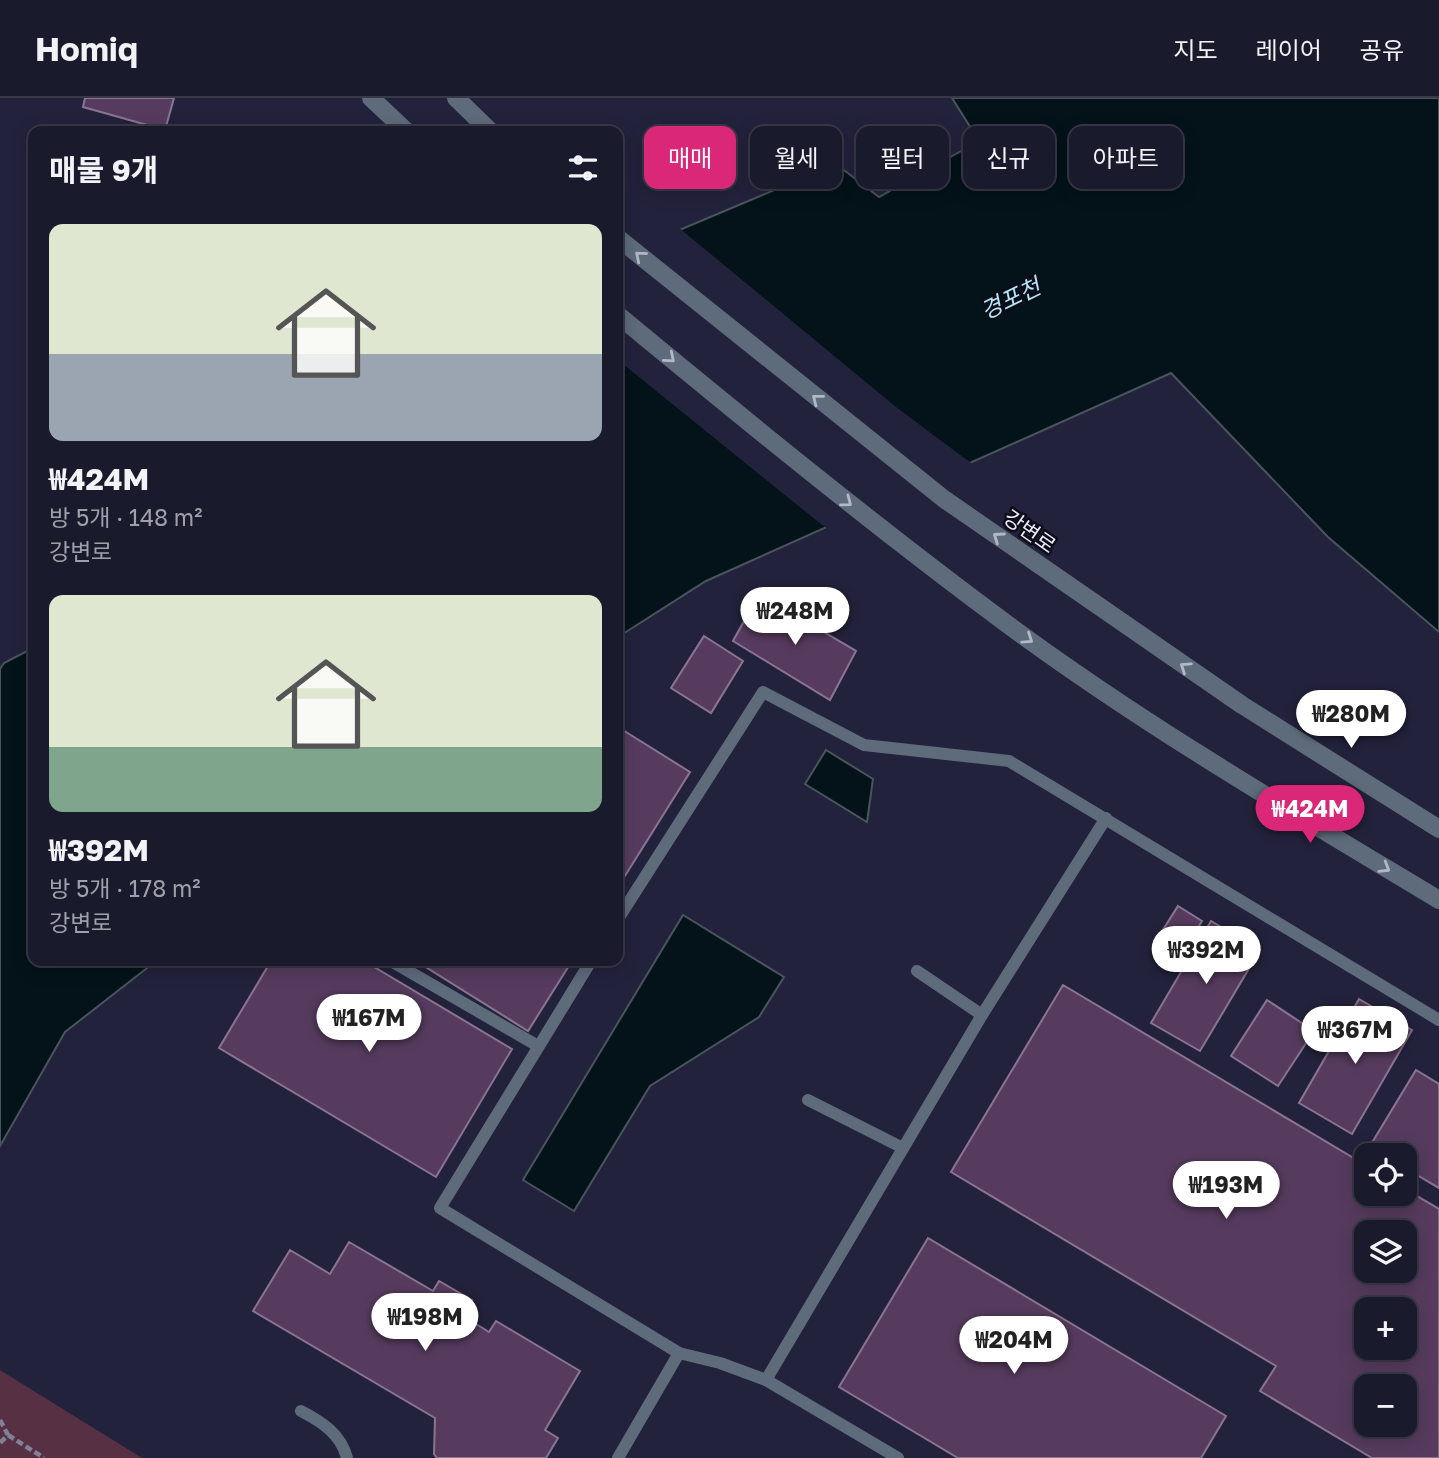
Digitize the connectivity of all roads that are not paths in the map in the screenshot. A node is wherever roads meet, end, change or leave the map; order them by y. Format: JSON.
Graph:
{"nodes":[{"id":1,"x":371,"y":98,"type":"edge"},
{"id":2,"x":456,"y":98,"type":"edge"},
{"id":3,"x":401,"y":126,"type":"edge"},
{"id":4,"x":485,"y":126,"type":"edge"},
{"id":5,"x":623,"y":242,"type":"edge"},
{"id":6,"x":623,"y":319,"type":"edge"},
{"id":7,"x":1106,"y":818,"type":"junction"},
{"id":8,"x":1439,"y":829,"type":"edge"},
{"id":9,"x":1439,"y":900,"type":"edge"},
{"id":10,"x":623,"y":911,"type":"edge"},
{"id":11,"x":400,"y":966,"type":"edge"},
{"id":12,"x":588,"y":966,"type":"edge"},
{"id":13,"x":917,"y":971,"type":"dead end"},
{"id":14,"x":982,"y":1015,"type":"junction"},
{"id":15,"x":1439,"y":1020,"type":"edge"},
{"id":16,"x":538,"y":1046,"type":"junction"},
{"id":17,"x":808,"y":1100,"type":"dead end"},
{"id":18,"x":903,"y":1148,"type":"junction"},
{"id":19,"x":679,"y":1353,"type":"junction"},
{"id":20,"x":766,"y":1380,"type":"junction"},
{"id":21,"x":301,"y":1411,"type":"dead end"},
{"id":22,"x":347,"y":1458,"type":"edge"},
{"id":23,"x":618,"y":1458,"type":"edge"},
{"id":24,"x":898,"y":1458,"type":"edge"}],
"edges":[{"from":1,"to":3,"type":"street"},
{"from":2,"to":4,"type":"street"},
{"from":8,"to":5,"type":"street","name":"강변로","one_way":true},
{"from":6,"to":9,"type":"street","one_way":true},
{"from":7,"to":10,"type":"lane"},
{"from":7,"to":14,"type":"lane"},
{"from":7,"to":15,"type":"lane"},
{"from":11,"to":16,"type":"lane"},
{"from":12,"to":16,"type":"lane"},
{"from":13,"to":14,"type":"lane"},
{"from":14,"to":18,"type":"lane"},
{"from":16,"to":19,"type":"lane"},
{"from":17,"to":18,"type":"lane"},
{"from":18,"to":20,"type":"lane"},
{"from":19,"to":20,"type":"lane"},
{"from":19,"to":23,"type":"lane"},
{"from":20,"to":24,"type":"lane"},
{"from":21,"to":22,"type":"lane"}]}
